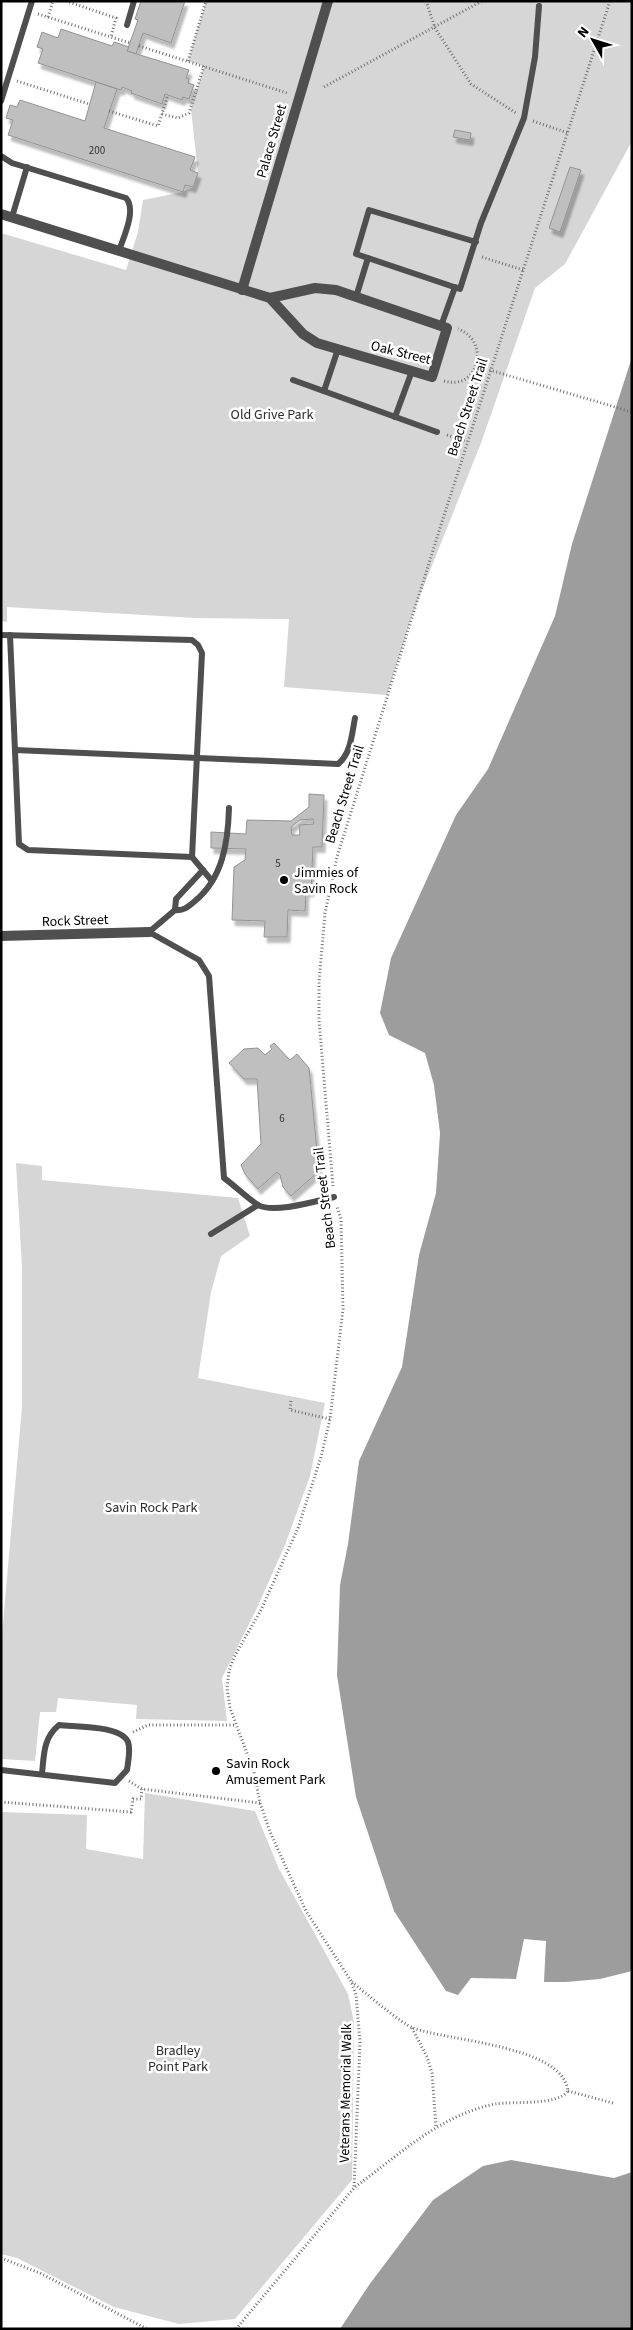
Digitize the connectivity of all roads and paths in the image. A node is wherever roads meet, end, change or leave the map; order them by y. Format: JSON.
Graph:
{"nodes":[{"id":1,"x":32,"y":1,"type":"edge"},
{"id":2,"x":53,"y":1,"type":"edge"},
{"id":3,"x":66,"y":1,"type":"edge"},
{"id":4,"x":134,"y":1,"type":"edge"},
{"id":5,"x":206,"y":1,"type":"edge"},
{"id":6,"x":328,"y":1,"type":"edge"},
{"id":7,"x":426,"y":1,"type":"edge"},
{"id":8,"x":482,"y":1,"type":"edge"},
{"id":9,"x":610,"y":1,"type":"edge"},
{"id":10,"x":539,"y":6,"type":"dead end"},
{"id":11,"x":38,"y":14,"type":"dead end"},
{"id":12,"x":48,"y":17,"type":"junction"},
{"id":13,"x":127,"y":25,"type":"dead end"},
{"id":14,"x":434,"y":28,"type":"junction"},
{"id":15,"x":111,"y":37,"type":"junction"},
{"id":16,"x":130,"y":43,"type":"dead end"},
{"id":17,"x":139,"y":46,"type":"dead end"},
{"id":18,"x":188,"y":61,"type":"junction"},
{"id":19,"x":204,"y":66,"type":"junction"},
{"id":20,"x":17,"y":81,"type":"dead end"},
{"id":21,"x":324,"y":87,"type":"dead end"},
{"id":22,"x":287,"y":93,"type":"dead end"},
{"id":23,"x":168,"y":95,"type":"dead end"},
{"id":24,"x":1,"y":101,"type":"edge"},
{"id":25,"x":90,"y":104,"type":"dead end"},
{"id":26,"x":110,"y":111,"type":"dead end"},
{"id":27,"x":162,"y":114,"type":"junction"},
{"id":28,"x":524,"y":118,"type":"junction"},
{"id":29,"x":568,"y":133,"type":"junction"},
{"id":30,"x":1,"y":156,"type":"edge"},
{"id":31,"x":27,"y":167,"type":"junction"},
{"id":32,"x":6,"y":215,"type":"edge"},
{"id":33,"x":476,"y":242,"type":"junction"},
{"id":34,"x":118,"y":251,"type":"junction"},
{"id":35,"x":472,"y":254,"type":"junction"},
{"id":36,"x":368,"y":258,"type":"junction"},
{"id":37,"x":523,"y":270,"type":"junction"},
{"id":38,"x":455,"y":287,"type":"junction"},
{"id":39,"x":242,"y":290,"type":"junction"},
{"id":40,"x":356,"y":297,"type":"junction"},
{"id":41,"x":270,"y":298,"type":"junction"},
{"id":42,"x":441,"y":326,"type":"junction"},
{"id":43,"x":458,"y":329,"type":"dead end"},
{"id":44,"x":338,"y":349,"type":"junction"},
{"id":45,"x":476,"y":366,"type":"junction"},
{"id":46,"x":492,"y":369,"type":"junction"},
{"id":47,"x":412,"y":371,"type":"junction"},
{"id":48,"x":293,"y":380,"type":"dead end"},
{"id":49,"x":441,"y":380,"type":"dead end"},
{"id":50,"x":324,"y":391,"type":"junction"},
{"id":51,"x":632,"y":412,"type":"edge"},
{"id":52,"x":395,"y":417,"type":"junction"},
{"id":53,"x":437,"y":432,"type":"joint"},
{"id":54,"x":467,"y":442,"type":"junction"},
{"id":55,"x":1,"y":635,"type":"edge"},
{"id":56,"x":10,"y":635,"type":"junction"},
{"id":57,"x":355,"y":718,"type":"dead end"},
{"id":58,"x":15,"y":750,"type":"junction"},
{"id":59,"x":197,"y":757,"type":"junction"},
{"id":60,"x":229,"y":808,"type":"dead end"},
{"id":61,"x":192,"y":857,"type":"junction"},
{"id":62,"x":203,"y":870,"type":"junction"},
{"id":63,"x":212,"y":881,"type":"junction"},
{"id":64,"x":175,"y":910,"type":"junction"},
{"id":65,"x":149,"y":932,"type":"junction"},
{"id":66,"x":1,"y":936,"type":"edge"},
{"id":67,"x":334,"y":1197,"type":"junction"},
{"id":68,"x":258,"y":1205,"type":"junction"},
{"id":69,"x":211,"y":1234,"type":"dead end"},
{"id":70,"x":291,"y":1401,"type":"dead end"},
{"id":71,"x":330,"y":1419,"type":"junction"},
{"id":72,"x":245,"y":1639,"type":"joint"},
{"id":73,"x":236,"y":1725,"type":"junction"},
{"id":74,"x":124,"y":1736,"type":"junction"},
{"id":75,"x":1,"y":1770,"type":"edge"},
{"id":76,"x":42,"y":1774,"type":"junction"},
{"id":77,"x":122,"y":1777,"type":"junction"},
{"id":78,"x":142,"y":1789,"type":"junction"},
{"id":79,"x":1,"y":1802,"type":"edge"},
{"id":80,"x":260,"y":1803,"type":"junction"},
{"id":81,"x":351,"y":1981,"type":"junction"},
{"id":82,"x":412,"y":2028,"type":"junction"},
{"id":83,"x":568,"y":2091,"type":"junction"},
{"id":84,"x":613,"y":2103,"type":"dead end"},
{"id":85,"x":436,"y":2126,"type":"junction"},
{"id":86,"x":354,"y":2188,"type":"junction"},
{"id":87,"x":1,"y":2258,"type":"edge"},
{"id":88,"x":147,"y":2329,"type":"edge"},
{"id":89,"x":236,"y":2329,"type":"edge"}],
"edges":[{"from":1,"to":24,"type":"lane"},
{"from":2,"to":12,"type":"path"},
{"from":3,"to":15,"type":"path"},
{"from":4,"to":13,"type":"lane"},
{"from":5,"to":18,"type":"path"},
{"from":6,"to":39,"type":"street","name":"Palace Street"},
{"from":7,"to":14,"type":"path"},
{"from":8,"to":14,"type":"path"},
{"from":9,"to":29,"type":"path","name":"Beach Street Trail"},
{"from":10,"to":28,"type":"lane"},
{"from":11,"to":12,"type":"path"},
{"from":12,"to":15,"type":"path"},
{"from":14,"to":21,"type":"path"},
{"from":14,"to":28,"type":"path"},
{"from":15,"to":16,"type":"path"},
{"from":17,"to":18,"type":"path"},
{"from":18,"to":19,"type":"path"},
{"from":19,"to":22,"type":"path"},
{"from":19,"to":27,"type":"path"},
{"from":20,"to":25,"type":"path"},
{"from":23,"to":27,"type":"path"},
{"from":26,"to":27,"type":"path"},
{"from":28,"to":29,"type":"path"},
{"from":28,"to":33,"type":"lane"},
{"from":29,"to":37,"type":"path","name":"Beach Street Trail"},
{"from":30,"to":31,"type":"lane"},
{"from":31,"to":32,"type":"lane"},
{"from":31,"to":34,"type":"lane"},
{"from":32,"to":34,"type":"street"},
{"from":33,"to":35,"type":"lane"},
{"from":33,"to":36,"type":"lane"},
{"from":34,"to":39,"type":"street"},
{"from":35,"to":37,"type":"path"},
{"from":35,"to":38,"type":"lane"},
{"from":36,"to":38,"type":"lane"},
{"from":36,"to":40,"type":"lane"},
{"from":37,"to":46,"type":"path","name":"Beach Street Trail"},
{"from":38,"to":42,"type":"lane"},
{"from":39,"to":41,"type":"street"},
{"from":40,"to":41,"type":"street"},
{"from":40,"to":42,"type":"street"},
{"from":41,"to":44,"type":"street","name":"Oak Street"},
{"from":42,"to":47,"type":"street","name":"Oak Street"},
{"from":43,"to":45,"type":"path"},
{"from":44,"to":47,"type":"street","name":"Oak Street"},
{"from":44,"to":50,"type":"lane"},
{"from":45,"to":46,"type":"path"},
{"from":45,"to":49,"type":"path"},
{"from":46,"to":51,"type":"path"},
{"from":46,"to":54,"type":"path","name":"Beach Street Trail"},
{"from":47,"to":52,"type":"lane"},
{"from":48,"to":50,"type":"lane"},
{"from":50,"to":52,"type":"lane"},
{"from":52,"to":53,"type":"lane"},
{"from":53,"to":54,"type":"path"},
{"from":54,"to":67,"type":"path","name":"Beach Street Trail"},
{"from":55,"to":56,"type":"lane"},
{"from":56,"to":58,"type":"lane"},
{"from":56,"to":59,"type":"lane"},
{"from":57,"to":59,"type":"lane"},
{"from":58,"to":59,"type":"lane"},
{"from":58,"to":61,"type":"lane"},
{"from":59,"to":61,"type":"lane"},
{"from":60,"to":63,"type":"lane"},
{"from":61,"to":62,"type":"lane"},
{"from":62,"to":63,"type":"lane"},
{"from":62,"to":64,"type":"lane"},
{"from":63,"to":64,"type":"lane"},
{"from":64,"to":65,"type":"lane"},
{"from":65,"to":66,"type":"street","name":"Rock Street"},
{"from":65,"to":68,"type":"lane"},
{"from":67,"to":68,"type":"lane"},
{"from":67,"to":71,"type":"path","name":"Beach Street Trail"},
{"from":68,"to":69,"type":"lane"},
{"from":70,"to":71,"type":"path"},
{"from":71,"to":72,"type":"path","name":"Beach Street Trail"},
{"from":72,"to":73,"type":"path","name":"Veterans Memorial Walk"},
{"from":73,"to":74,"type":"path"},
{"from":73,"to":80,"type":"path","name":"Veterans Memorial Walk"},
{"from":74,"to":76,"type":"lane"},
{"from":74,"to":77,"type":"lane"},
{"from":75,"to":76,"type":"lane"},
{"from":76,"to":77,"type":"lane"},
{"from":77,"to":78,"type":"path"},
{"from":78,"to":79,"type":"path"},
{"from":78,"to":80,"type":"path"},
{"from":80,"to":81,"type":"path","name":"Veterans Memorial Walk"},
{"from":81,"to":82,"type":"path"},
{"from":81,"to":86,"type":"path","name":"Veterans Memorial Walk"},
{"from":82,"to":83,"type":"path"},
{"from":82,"to":85,"type":"path"},
{"from":83,"to":84,"type":"path"},
{"from":83,"to":85,"type":"path"},
{"from":85,"to":86,"type":"path"},
{"from":86,"to":89,"type":"path"},
{"from":87,"to":88,"type":"path"}]}
